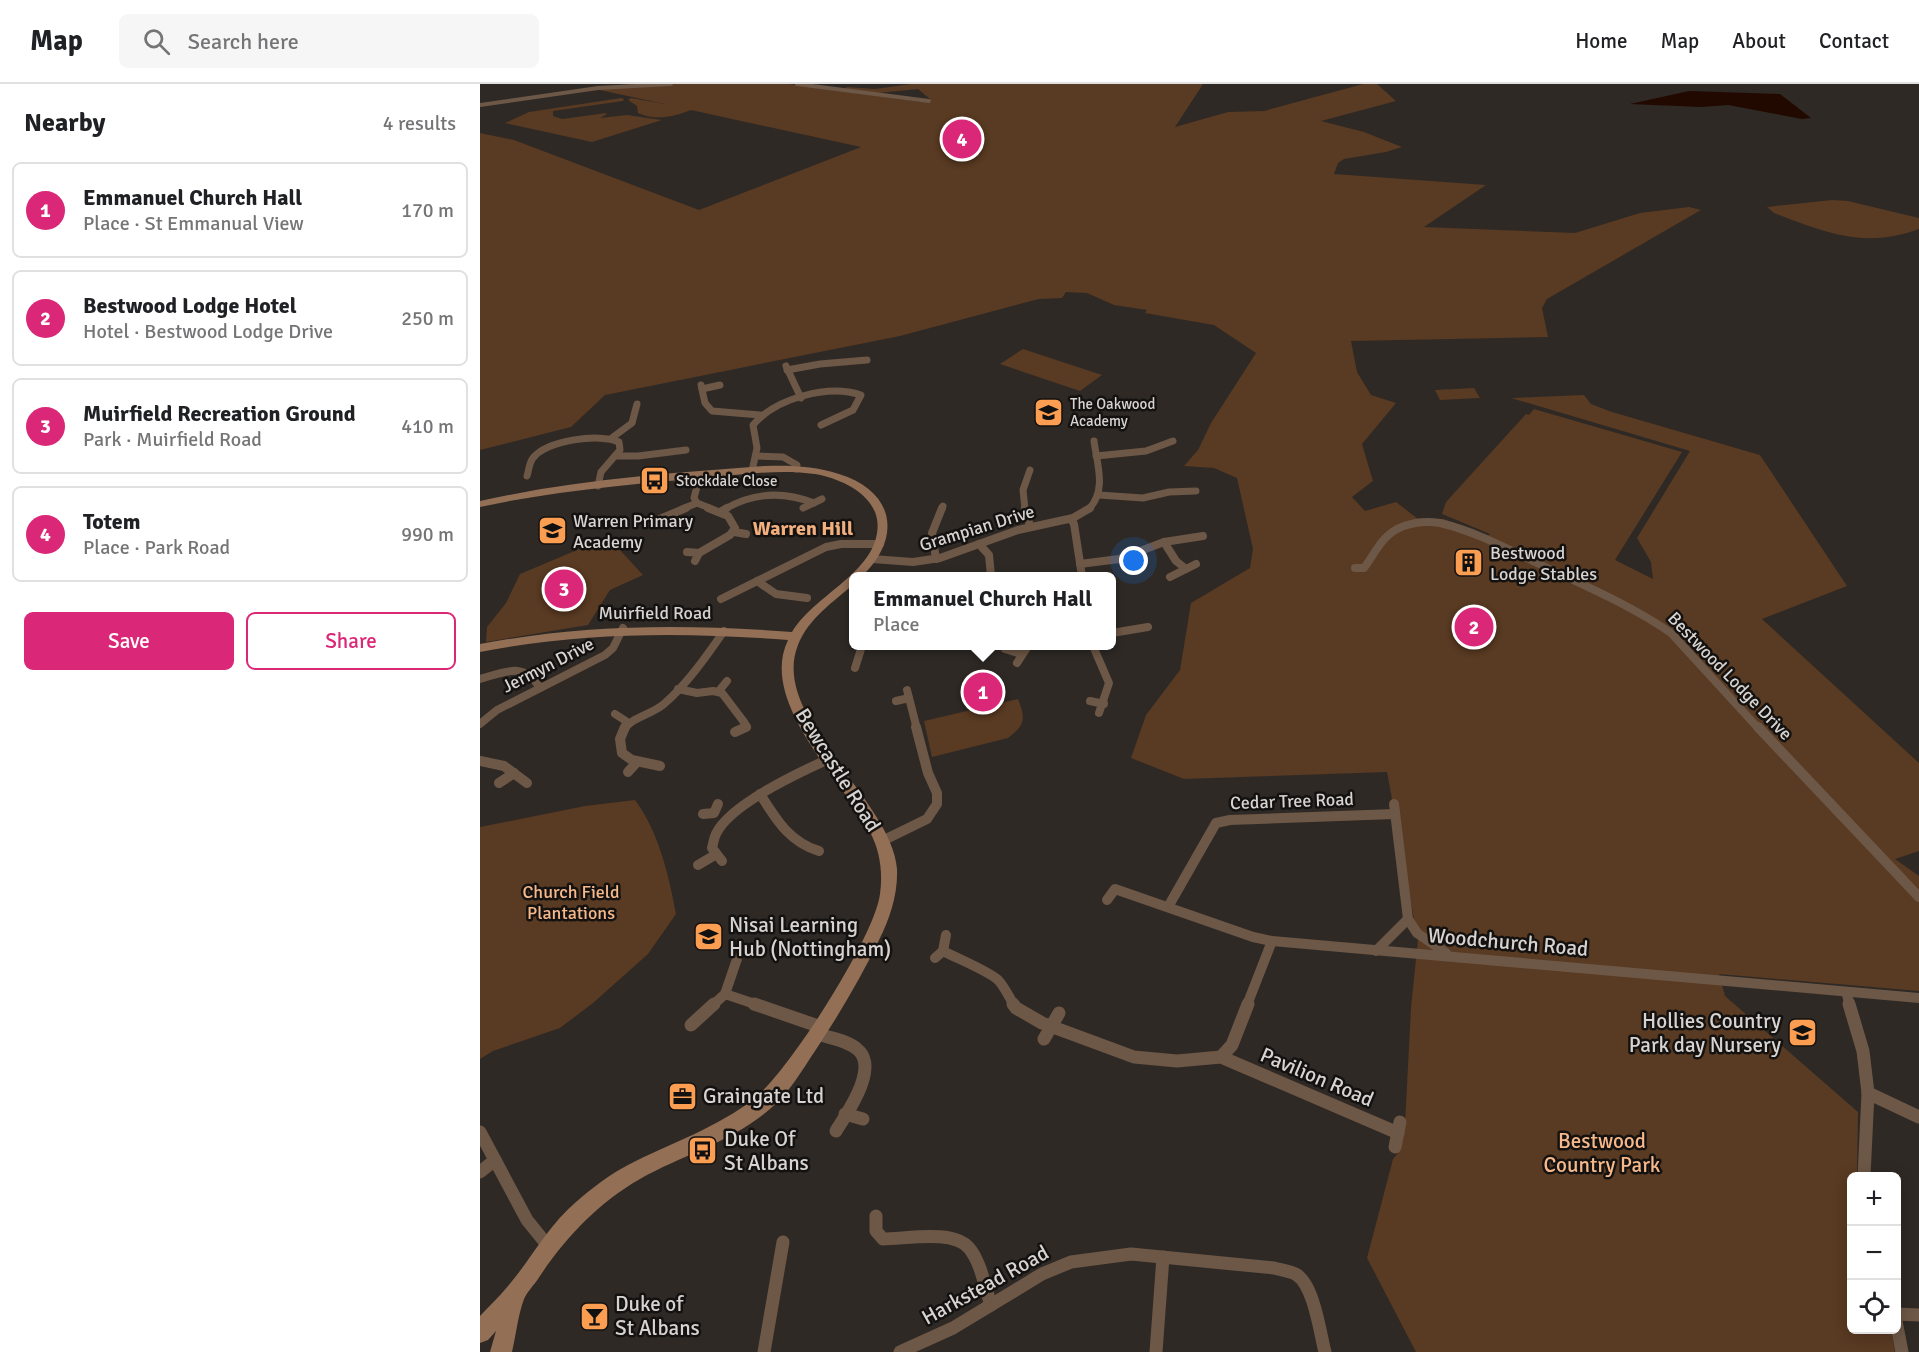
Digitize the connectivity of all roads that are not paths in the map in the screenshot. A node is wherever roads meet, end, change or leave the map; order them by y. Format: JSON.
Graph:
{"nodes":[{"id":1,"x":671,"y":84,"type":"edge"},
{"id":2,"x":797,"y":84,"type":"edge"},
{"id":3,"x":929,"y":101,"type":"dead end"},
{"id":4,"x":480,"y":105,"type":"edge"},
{"id":5,"x":867,"y":360,"type":"dead end"},
{"id":6,"x":720,"y":385,"type":"dead end"},
{"id":7,"x":801,"y":398,"type":"junction"},
{"id":8,"x":626,"y":410,"type":"dead end"},
{"id":9,"x":760,"y":416,"type":"junction"},
{"id":10,"x":827,"y":424,"type":"dead end"},
{"id":11,"x":613,"y":437,"type":"junction"},
{"id":12,"x":1094,"y":441,"type":"dead end"},
{"id":13,"x":1173,"y":441,"type":"dead end"},
{"id":14,"x":680,"y":452,"type":"dead end"},
{"id":15,"x":615,"y":456,"type":"junction"},
{"id":16,"x":756,"y":456,"type":"junction"},
{"id":17,"x":1096,"y":456,"type":"junction"},
{"id":18,"x":796,"y":469,"type":"junction"},
{"id":19,"x":752,"y":471,"type":"junction"},
{"id":20,"x":518,"y":472,"type":"dead end"},
{"id":21,"x":1024,"y":473,"type":"dead end"},
{"id":22,"x":700,"y":475,"type":"junction"},
{"id":23,"x":598,"y":486,"type":"junction"},
{"id":24,"x":1196,"y":491,"type":"dead end"},
{"id":25,"x":1099,"y":495,"type":"junction"},
{"id":26,"x":822,"y":499,"type":"dead end"},
{"id":27,"x":697,"y":503,"type":"junction"},
{"id":28,"x":814,"y":503,"type":"junction"},
{"id":29,"x":480,"y":504,"type":"edge"},
{"id":30,"x":803,"y":508,"type":"dead end"},
{"id":31,"x":720,"y":512,"type":"junction"},
{"id":32,"x":950,"y":514,"type":"dead end"},
{"id":33,"x":1071,"y":519,"type":"junction"},
{"id":34,"x":650,"y":523,"type":"dead end"},
{"id":35,"x":1030,"y":526,"type":"junction"},
{"id":36,"x":734,"y":532,"type":"junction"},
{"id":37,"x":746,"y":534,"type":"dead end"},
{"id":38,"x":1203,"y":536,"type":"dead end"},
{"id":39,"x":1164,"y":542,"type":"junction"},
{"id":40,"x":880,"y":544,"type":"junction"},
{"id":41,"x":979,"y":544,"type":"junction"},
{"id":42,"x":687,"y":552,"type":"dead end"},
{"id":43,"x":872,"y":559,"type":"junction"},
{"id":44,"x":936,"y":559,"type":"junction"},
{"id":45,"x":1080,"y":564,"type":"junction"},
{"id":46,"x":1196,"y":564,"type":"dead end"},
{"id":47,"x":1354,"y":568,"type":"dead end"},
{"id":48,"x":1186,"y":569,"type":"junction"},
{"id":49,"x":860,"y":572,"type":"edge"},
{"id":50,"x":991,"y":572,"type":"edge"},
{"id":51,"x":1081,"y":572,"type":"edge"},
{"id":52,"x":1170,"y":577,"type":"dead end"},
{"id":53,"x":757,"y":581,"type":"junction"},
{"id":54,"x":849,"y":582,"type":"edge"},
{"id":55,"x":796,"y":598,"type":"junction"},
{"id":56,"x":807,"y":598,"type":"dead end"},
{"id":57,"x":721,"y":599,"type":"dead end"},
{"id":58,"x":790,"y":606,"type":"dead end"},
{"id":59,"x":1148,"y":627,"type":"dead end"},
{"id":60,"x":623,"y":628,"type":"junction"},
{"id":61,"x":724,"y":631,"type":"junction"},
{"id":62,"x":1116,"y":632,"type":"edge"},
{"id":63,"x":796,"y":636,"type":"junction"},
{"id":64,"x":480,"y":648,"type":"edge"},
{"id":65,"x":860,"y":650,"type":"edge"},
{"id":66,"x":1010,"y":650,"type":"edge"},
{"id":67,"x":1024,"y":650,"type":"edge"},
{"id":68,"x":1096,"y":650,"type":"edge"},
{"id":69,"x":1021,"y":654,"type":"junction"},
{"id":70,"x":845,"y":659,"type":"dead end"},
{"id":71,"x":1017,"y":663,"type":"dead end"},
{"id":72,"x":480,"y":679,"type":"edge"},
{"id":73,"x":727,"y":681,"type":"dead end"},
{"id":74,"x":540,"y":688,"type":"junction"},
{"id":75,"x":678,"y":689,"type":"junction"},
{"id":76,"x":718,"y":692,"type":"junction"},
{"id":77,"x":896,"y":701,"type":"dead end"},
{"id":78,"x":1090,"y":701,"type":"dead end"},
{"id":79,"x":615,"y":714,"type":"dead end"},
{"id":80,"x":629,"y":723,"type":"junction"},
{"id":81,"x":480,"y":724,"type":"edge"},
{"id":82,"x":735,"y":732,"type":"dead end"},
{"id":83,"x":829,"y":759,"type":"junction"},
{"id":84,"x":480,"y":761,"type":"edge"},
{"id":85,"x":637,"y":762,"type":"junction"},
{"id":86,"x":660,"y":766,"type":"dead end"},
{"id":87,"x":628,"y":772,"type":"dead end"},
{"id":88,"x":514,"y":773,"type":"junction"},
{"id":89,"x":499,"y":783,"type":"dead end"},
{"id":90,"x":527,"y":783,"type":"dead end"},
{"id":91,"x":760,"y":794,"type":"junction"},
{"id":92,"x":703,"y":814,"type":"dead end"},
{"id":93,"x":729,"y":819,"type":"junction"},
{"id":94,"x":882,"y":841,"type":"junction"},
{"id":95,"x":800,"y":858,"type":"dead end"},
{"id":96,"x":698,"y":865,"type":"dead end"},
{"id":97,"x":1919,"y":897,"type":"edge"},
{"id":98,"x":1107,"y":900,"type":"dead end"},
{"id":99,"x":1168,"y":907,"type":"junction"},
{"id":100,"x":1408,"y":919,"type":"junction"},
{"id":101,"x":946,"y":935,"type":"dead end"},
{"id":102,"x":1272,"y":941,"type":"junction"},
{"id":103,"x":1376,"y":951,"type":"junction"},
{"id":104,"x":1452,"y":957,"type":"junction"},
{"id":105,"x":737,"y":959,"type":"dead end"},
{"id":106,"x":1846,"y":992,"type":"junction"},
{"id":107,"x":725,"y":994,"type":"junction"},
{"id":108,"x":1919,"y":998,"type":"edge"},
{"id":109,"x":1059,"y":1013,"type":"dead end"},
{"id":110,"x":691,"y":1025,"type":"dead end"},
{"id":111,"x":1051,"y":1027,"type":"junction"},
{"id":112,"x":819,"y":1031,"type":"junction"},
{"id":113,"x":1044,"y":1040,"type":"dead end"},
{"id":114,"x":1221,"y":1057,"type":"junction"},
{"id":115,"x":1868,"y":1093,"type":"junction"},
{"id":116,"x":845,"y":1114,"type":"junction"},
{"id":117,"x":1919,"y":1117,"type":"edge"},
{"id":118,"x":863,"y":1119,"type":"dead end"},
{"id":119,"x":836,"y":1131,"type":"dead end"},
{"id":120,"x":480,"y":1132,"type":"edge"},
{"id":121,"x":1395,"y":1147,"type":"dead end"},
{"id":122,"x":495,"y":1160,"type":"junction"},
{"id":123,"x":480,"y":1172,"type":"edge"},
{"id":124,"x":1864,"y":1172,"type":"edge"},
{"id":125,"x":876,"y":1216,"type":"dead end"},
{"id":126,"x":783,"y":1242,"type":"dead end"},
{"id":127,"x":548,"y":1246,"type":"junction"},
{"id":128,"x":1163,"y":1257,"type":"junction"},
{"id":129,"x":516,"y":1293,"type":"junction"},
{"id":130,"x":991,"y":1305,"type":"junction"},
{"id":131,"x":1901,"y":1314,"type":"edge"},
{"id":132,"x":1919,"y":1315,"type":"edge"},
{"id":133,"x":480,"y":1332,"type":"edge"},
{"id":134,"x":1899,"y":1334,"type":"edge"},
{"id":135,"x":501,"y":1352,"type":"edge"},
{"id":136,"x":764,"y":1352,"type":"edge"},
{"id":137,"x":900,"y":1352,"type":"edge"},
{"id":138,"x":1156,"y":1352,"type":"edge"},
{"id":139,"x":1325,"y":1352,"type":"edge"},
{"id":140,"x":1902,"y":1352,"type":"edge"}],
"edges":[{"from":1,"to":4,"type":"street"},
{"from":2,"to":3,"type":"street"},
{"from":5,"to":7,"type":"street"},
{"from":6,"to":9,"type":"street"},
{"from":7,"to":9,"type":"street"},
{"from":7,"to":10,"type":"street"},
{"from":8,"to":11,"type":"street"},
{"from":9,"to":16,"type":"street"},
{"from":11,"to":15,"type":"street"},
{"from":11,"to":20,"type":"street"},
{"from":12,"to":17,"type":"street"},
{"from":13,"to":17,"type":"street"},
{"from":14,"to":15,"type":"street"},
{"from":15,"to":23,"type":"street"},
{"from":16,"to":18,"type":"street"},
{"from":16,"to":19,"type":"street"},
{"from":17,"to":25,"type":"street"},
{"from":18,"to":19,"type":"street","name":"Bewcastle Road"},
{"from":18,"to":40,"type":"street","name":"Bewcastle Road"},
{"from":19,"to":22,"type":"street","name":"Bewcastle Road"},
{"from":21,"to":35,"type":"street"},
{"from":22,"to":23,"type":"street","name":"Bewcastle Road"},
{"from":22,"to":27,"type":"street"},
{"from":23,"to":29,"type":"street","name":"Bewcastle Road"},
{"from":24,"to":25,"type":"street"},
{"from":25,"to":33,"type":"street","name":"Grampian Drive"},
{"from":26,"to":28,"type":"street"},
{"from":27,"to":31,"type":"street"},
{"from":27,"to":34,"type":"street"},
{"from":28,"to":30,"type":"street"},
{"from":28,"to":31,"type":"street"},
{"from":31,"to":36,"type":"street"},
{"from":32,"to":44,"type":"street"},
{"from":33,"to":35,"type":"street","name":"Grampian Drive"},
{"from":33,"to":45,"type":"street"},
{"from":35,"to":41,"type":"street","name":"Grampian Drive"},
{"from":36,"to":37,"type":"street"},
{"from":36,"to":42,"type":"street"},
{"from":38,"to":39,"type":"street"},
{"from":39,"to":45,"type":"street"},
{"from":39,"to":48,"type":"street"},
{"from":40,"to":43,"type":"street","name":"Bewcastle Road"},
{"from":40,"to":53,"type":"street"},
{"from":41,"to":44,"type":"street","name":"Grampian Drive"},
{"from":41,"to":50,"type":"street"},
{"from":43,"to":44,"type":"street","name":"Grampian Drive"},
{"from":43,"to":49,"type":"street","name":"Bewcastle Road"},
{"from":45,"to":51,"type":"street"},
{"from":46,"to":48,"type":"street"},
{"from":47,"to":97,"type":"street","name":"Bestwood Lodge Drive"},
{"from":48,"to":52,"type":"street"},
{"from":53,"to":55,"type":"street"},
{"from":53,"to":57,"type":"street"},
{"from":54,"to":63,"type":"street","name":"Bewcastle Road"},
{"from":55,"to":56,"type":"street"},
{"from":55,"to":58,"type":"street"},
{"from":59,"to":62,"type":"street"},
{"from":60,"to":61,"type":"street","name":"Muirfield Road"},
{"from":60,"to":64,"type":"street","name":"Muirfield Road"},
{"from":60,"to":74,"type":"street","name":"Jermyn Drive"},
{"from":61,"to":63,"type":"street","name":"Muirfield Road"},
{"from":61,"to":75,"type":"street"},
{"from":63,"to":83,"type":"street","name":"Bewcastle Road"},
{"from":65,"to":70,"type":"street"},
{"from":66,"to":69,"type":"street"},
{"from":67,"to":69,"type":"street"},
{"from":68,"to":78,"type":"street"},
{"from":69,"to":71,"type":"street"},
{"from":72,"to":74,"type":"street"},
{"from":73,"to":76,"type":"street"},
{"from":74,"to":81,"type":"street","name":"Jermyn Drive"},
{"from":75,"to":76,"type":"street"},
{"from":75,"to":80,"type":"street"},
{"from":76,"to":82,"type":"street"},
{"from":77,"to":94,"type":"street"},
{"from":79,"to":80,"type":"street"},
{"from":80,"to":85,"type":"street"},
{"from":83,"to":91,"type":"street"},
{"from":83,"to":94,"type":"street","name":"Bewcastle Road"},
{"from":84,"to":88,"type":"street"},
{"from":85,"to":86,"type":"street"},
{"from":85,"to":87,"type":"street"},
{"from":88,"to":89,"type":"street"},
{"from":88,"to":90,"type":"street"},
{"from":91,"to":93,"type":"street"},
{"from":91,"to":95,"type":"street"},
{"from":92,"to":93,"type":"street"},
{"from":93,"to":96,"type":"street"},
{"from":94,"to":112,"type":"street","name":"Bewcastle Road"},
{"from":98,"to":99,"type":"street","name":"Woodchurch Road"},
{"from":99,"to":100,"type":"street","name":"Cedar Tree Road"},
{"from":99,"to":102,"type":"street","name":"Woodchurch Road"},
{"from":100,"to":103,"type":"street"},
{"from":100,"to":104,"type":"street"},
{"from":101,"to":111,"type":"street","name":"Pavilion Road"},
{"from":102,"to":103,"type":"street","name":"Woodchurch Road"},
{"from":102,"to":114,"type":"street"},
{"from":103,"to":104,"type":"street","name":"Woodchurch Road"},
{"from":104,"to":106,"type":"street","name":"Woodchurch Road"},
{"from":105,"to":107,"type":"street"},
{"from":106,"to":108,"type":"street","name":"Woodchurch Road"},
{"from":106,"to":115,"type":"street"},
{"from":107,"to":110,"type":"street"},
{"from":107,"to":112,"type":"street"},
{"from":109,"to":111,"type":"street"},
{"from":111,"to":113,"type":"street"},
{"from":111,"to":114,"type":"street","name":"Pavilion Road"},
{"from":112,"to":116,"type":"street"},
{"from":112,"to":127,"type":"street","name":"Bewcastle Road"},
{"from":114,"to":121,"type":"street","name":"Pavilion Road"},
{"from":115,"to":117,"type":"street"},
{"from":115,"to":124,"type":"street"},
{"from":116,"to":118,"type":"street"},
{"from":116,"to":119,"type":"street"},
{"from":120,"to":122,"type":"street"},
{"from":122,"to":123,"type":"street"},
{"from":122,"to":127,"type":"street"},
{"from":125,"to":130,"type":"street"},
{"from":126,"to":136,"type":"street"},
{"from":127,"to":129,"type":"street","name":"Bewcastle Road"},
{"from":128,"to":130,"type":"street","name":"Harkstead Road"},
{"from":128,"to":138,"type":"street"},
{"from":128,"to":139,"type":"street","name":"Harkstead Road"},
{"from":129,"to":133,"type":"street","name":"Bewcastle Road"},
{"from":129,"to":135,"type":"street","name":"Bewcastle Road"},
{"from":130,"to":137,"type":"street","name":"Harkstead Road"},
{"from":131,"to":132,"type":"street"},
{"from":134,"to":140,"type":"street"}]}
